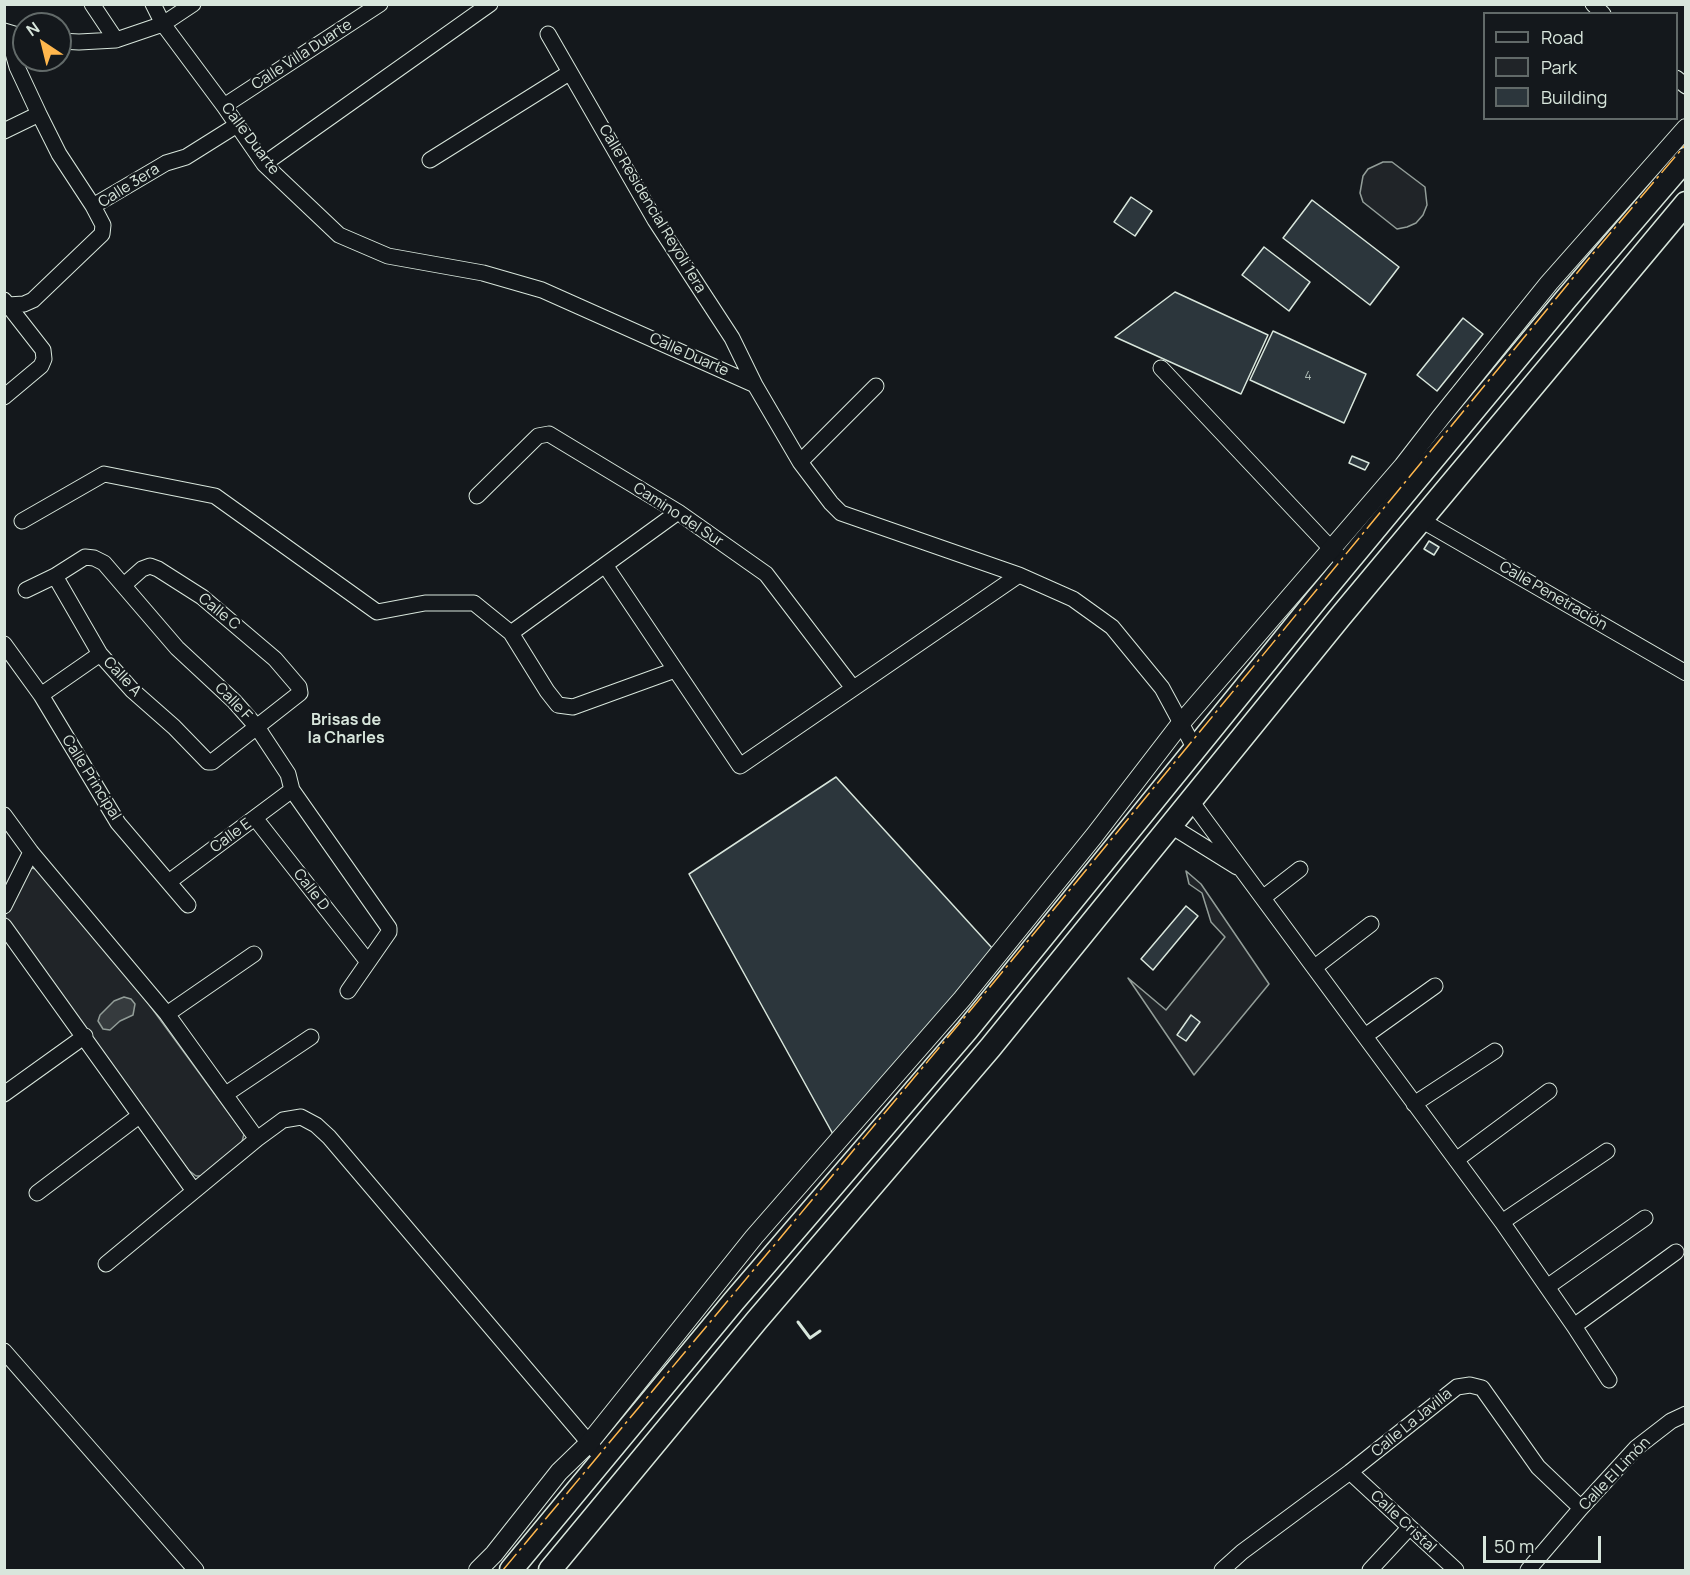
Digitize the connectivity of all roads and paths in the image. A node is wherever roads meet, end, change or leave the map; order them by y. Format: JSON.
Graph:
{"nodes":[{"id":1,"x":92,"y":4,"type":"edge"},
{"id":2,"x":153,"y":4,"type":"edge"},
{"id":3,"x":193,"y":4,"type":"edge"},
{"id":4,"x":380,"y":4,"type":"edge"},
{"id":5,"x":490,"y":4,"type":"edge"},
{"id":6,"x":163,"y":24,"type":"junction"},
{"id":7,"x":6,"y":31,"type":"edge"},
{"id":8,"x":548,"y":34,"type":"dead end"},
{"id":9,"x":116,"y":40,"type":"junction"},
{"id":10,"x":72,"y":42,"type":"edge"},
{"id":11,"x":569,"y":73,"type":"junction"},
{"id":12,"x":225,"y":106,"type":"junction"},
{"id":13,"x":39,"y":114,"type":"junction"},
{"id":14,"x":237,"y":125,"type":"junction"},
{"id":15,"x":1686,"y":128,"type":"edge"},
{"id":16,"x":4,"y":131,"type":"edge"},
{"id":17,"x":1686,"y":159,"type":"edge"},
{"id":18,"x":430,"y":160,"type":"dead end"},
{"id":19,"x":264,"y":164,"type":"junction"},
{"id":20,"x":1686,"y":203,"type":"edge"},
{"id":21,"x":93,"y":206,"type":"junction"},
{"id":22,"x":6,"y":304,"type":"edge"},
{"id":23,"x":1161,"y":368,"type":"dead end"},
{"id":24,"x":755,"y":385,"type":"junction"},
{"id":25,"x":876,"y":386,"type":"dead end"},
{"id":26,"x":4,"y":397,"type":"edge"},
{"id":27,"x":800,"y":462,"type":"junction"},
{"id":28,"x":477,"y":496,"type":"dead end"},
{"id":29,"x":678,"y":512,"type":"junction"},
{"id":30,"x":1420,"y":520,"type":"junction"},
{"id":31,"x":22,"y":521,"type":"dead end"},
{"id":32,"x":1338,"y":557,"type":"junction"},
{"id":33,"x":605,"y":565,"type":"junction"},
{"id":34,"x":1019,"y":575,"type":"junction"},
{"id":35,"x":55,"y":576,"type":"junction"},
{"id":36,"x":124,"y":585,"type":"junction"},
{"id":37,"x":26,"y":590,"type":"dead end"},
{"id":38,"x":511,"y":633,"type":"junction"},
{"id":39,"x":4,"y":644,"type":"edge"},
{"id":40,"x":100,"y":654,"type":"junction"},
{"id":41,"x":675,"y":670,"type":"junction"},
{"id":42,"x":1686,"y":673,"type":"edge"},
{"id":43,"x":853,"y":688,"type":"junction"},
{"id":44,"x":41,"y":694,"type":"junction"},
{"id":45,"x":1181,"y":723,"type":"junction"},
{"id":46,"x":257,"y":727,"type":"junction"},
{"id":47,"x":1195,"y":749,"type":"junction"},
{"id":48,"x":292,"y":790,"type":"junction"},
{"id":49,"x":1191,"y":801,"type":"junction"},
{"id":50,"x":4,"y":815,"type":"edge"},
{"id":51,"x":255,"y":819,"type":"junction"},
{"id":52,"x":1171,"y":826,"type":"junction"},
{"id":53,"x":31,"y":852,"type":"junction"},
{"id":54,"x":1300,"y":869,"type":"dead end"},
{"id":55,"x":1246,"y":873,"type":"junction"},
{"id":56,"x":170,"y":881,"type":"junction"},
{"id":57,"x":1264,"y":897,"type":"junction"},
{"id":58,"x":188,"y":905,"type":"dead end"},
{"id":59,"x":4,"y":906,"type":"edge"},
{"id":60,"x":1371,"y":924,"type":"dead end"},
{"id":61,"x":4,"y":926,"type":"edge"},
{"id":62,"x":254,"y":954,"type":"dead end"},
{"id":63,"x":368,"y":962,"type":"junction"},
{"id":64,"x":1315,"y":968,"type":"junction"},
{"id":65,"x":1435,"y":986,"type":"dead end"},
{"id":66,"x":348,"y":992,"type":"dead end"},
{"id":67,"x":167,"y":1014,"type":"junction"},
{"id":68,"x":85,"y":1036,"type":"junction"},
{"id":69,"x":1365,"y":1036,"type":"junction"},
{"id":70,"x":311,"y":1037,"type":"dead end"},
{"id":71,"x":1495,"y":1051,"type":"dead end"},
{"id":72,"x":1549,"y":1091,"type":"dead end"},
{"id":73,"x":4,"y":1094,"type":"edge"},
{"id":74,"x":225,"y":1094,"type":"junction"},
{"id":75,"x":1414,"y":1104,"type":"junction"},
{"id":76,"x":139,"y":1116,"type":"junction"},
{"id":77,"x":257,"y":1139,"type":"junction"},
{"id":78,"x":1607,"y":1151,"type":"dead end"},
{"id":79,"x":1456,"y":1160,"type":"junction"},
{"id":80,"x":194,"y":1191,"type":"junction"},
{"id":81,"x":37,"y":1193,"type":"dead end"},
{"id":82,"x":1645,"y":1218,"type":"dead end"},
{"id":83,"x":1502,"y":1222,"type":"junction"},
{"id":84,"x":1676,"y":1252,"type":"dead end"},
{"id":85,"x":106,"y":1264,"type":"dead end"},
{"id":86,"x":1547,"y":1287,"type":"junction"},
{"id":87,"x":1574,"y":1326,"type":"junction"},
{"id":88,"x":4,"y":1351,"type":"edge"},
{"id":89,"x":1609,"y":1380,"type":"dead end"},
{"id":90,"x":1686,"y":1414,"type":"edge"},
{"id":91,"x":596,"y":1451,"type":"junction"},
{"id":92,"x":1350,"y":1472,"type":"junction"},
{"id":93,"x":1581,"y":1508,"type":"junction"},
{"id":94,"x":1409,"y":1528,"type":"junction"},
{"id":95,"x":196,"y":1570,"type":"edge"},
{"id":96,"x":478,"y":1570,"type":"edge"},
{"id":97,"x":511,"y":1570,"type":"edge"},
{"id":98,"x":550,"y":1570,"type":"edge"},
{"id":99,"x":1222,"y":1570,"type":"edge"},
{"id":100,"x":1371,"y":1570,"type":"edge"},
{"id":101,"x":1456,"y":1570,"type":"edge"},
{"id":102,"x":1528,"y":1570,"type":"edge"}],
"edges":[{"from":1,"to":9,"type":"street"},
{"from":2,"to":6,"type":"street","name":"Calle Duarte"},
{"from":3,"to":6,"type":"street"},
{"from":4,"to":12,"type":"street","name":"Calle Villa Duarte"},
{"from":5,"to":19,"type":"street"},
{"from":6,"to":9,"type":"street"},
{"from":6,"to":12,"type":"street","name":"Calle Duarte"},
{"from":7,"to":13,"type":"street"},
{"from":8,"to":11,"type":"street","name":"Calle Residencial Reyoli 1era"},
{"from":9,"to":10,"type":"street"},
{"from":11,"to":18,"type":"street"},
{"from":11,"to":24,"type":"street","name":"Calle Residencial Reyoli 1era"},
{"from":12,"to":14,"type":"street","name":"Calle Duarte"},
{"from":13,"to":16,"type":"street"},
{"from":13,"to":21,"type":"street"},
{"from":14,"to":19,"type":"street","name":"Calle Duarte"},
{"from":14,"to":21,"type":"street","name":"Calle 3era"},
{"from":15,"to":32,"type":"street"},
{"from":17,"to":32,"type":"main road"},
{"from":19,"to":24,"type":"street","name":"Calle Duarte"},
{"from":20,"to":30,"type":"main road"},
{"from":21,"to":22,"type":"street","name":"Calle 3era"},
{"from":22,"to":26,"type":"street"},
{"from":23,"to":32,"type":"street"},
{"from":24,"to":27,"type":"street"},
{"from":25,"to":27,"type":"street"},
{"from":27,"to":34,"type":"street"},
{"from":28,"to":29,"type":"street","name":"Camino del Sur"},
{"from":29,"to":33,"type":"street"},
{"from":29,"to":43,"type":"street","name":"Camino del Sur"},
{"from":30,"to":42,"type":"street","name":"Calle Penetración"},
{"from":30,"to":49,"type":"main road"},
{"from":31,"to":38,"type":"street"},
{"from":32,"to":45,"type":"street"},
{"from":32,"to":47,"type":"main road"},
{"from":33,"to":38,"type":"street"},
{"from":33,"to":41,"type":"street"},
{"from":34,"to":43,"type":"street"},
{"from":34,"to":45,"type":"street"},
{"from":35,"to":36,"type":"street","name":"Calle F"},
{"from":35,"to":37,"type":"street","name":"Calle F"},
{"from":35,"to":40,"type":"street","name":"Calle A"},
{"from":36,"to":46,"type":"street","name":"Calle F"},
{"from":36,"to":46,"type":"street","name":"Calle C"},
{"from":38,"to":41,"type":"street"},
{"from":39,"to":44,"type":"street","name":"Calle Principal"},
{"from":40,"to":44,"type":"street"},
{"from":40,"to":46,"type":"street","name":"Calle A"},
{"from":41,"to":43,"type":"street"},
{"from":44,"to":56,"type":"street","name":"Calle Principal"},
{"from":45,"to":47,"type":"street"},
{"from":45,"to":91,"type":"street"},
{"from":46,"to":48,"type":"street","name":"Calle F"},
{"from":47,"to":91,"type":"main road"},
{"from":48,"to":51,"type":"street","name":"Calle E"},
{"from":48,"to":63,"type":"street","name":"Calle F"},
{"from":49,"to":52,"type":"main road"},
{"from":49,"to":55,"type":"street"},
{"from":50,"to":53,"type":"street"},
{"from":51,"to":56,"type":"street","name":"Calle E"},
{"from":51,"to":63,"type":"street","name":"Calle D"},
{"from":52,"to":55,"type":"street"},
{"from":52,"to":98,"type":"main road"},
{"from":53,"to":59,"type":"street"},
{"from":53,"to":67,"type":"street"},
{"from":54,"to":57,"type":"street"},
{"from":55,"to":57,"type":"street"},
{"from":56,"to":58,"type":"street","name":"Calle Principal"},
{"from":57,"to":64,"type":"street"},
{"from":60,"to":64,"type":"street"},
{"from":61,"to":68,"type":"street"},
{"from":62,"to":67,"type":"street"},
{"from":63,"to":66,"type":"street"},
{"from":64,"to":69,"type":"street"},
{"from":65,"to":69,"type":"street"},
{"from":67,"to":74,"type":"street"},
{"from":68,"to":73,"type":"street"},
{"from":68,"to":76,"type":"street"},
{"from":69,"to":75,"type":"street"},
{"from":70,"to":74,"type":"street"},
{"from":71,"to":75,"type":"street"},
{"from":72,"to":79,"type":"street"},
{"from":74,"to":77,"type":"street"},
{"from":75,"to":79,"type":"street"},
{"from":76,"to":80,"type":"street"},
{"from":76,"to":81,"type":"street"},
{"from":77,"to":80,"type":"street"},
{"from":77,"to":91,"type":"street"},
{"from":78,"to":83,"type":"street"},
{"from":79,"to":83,"type":"street"},
{"from":80,"to":85,"type":"street"},
{"from":82,"to":86,"type":"street"},
{"from":83,"to":86,"type":"street"},
{"from":84,"to":87,"type":"street"},
{"from":86,"to":87,"type":"street"},
{"from":87,"to":89,"type":"street"},
{"from":88,"to":95,"type":"street"},
{"from":90,"to":93,"type":"street","name":"Calle El Limón"},
{"from":91,"to":96,"type":"street"},
{"from":91,"to":97,"type":"main road"},
{"from":92,"to":93,"type":"street","name":"Calle La Javilla"},
{"from":92,"to":94,"type":"street","name":"Calle Cristal"},
{"from":92,"to":99,"type":"street","name":"Calle La Javilla"},
{"from":93,"to":102,"type":"street","name":"Calle El Limón"},
{"from":94,"to":100,"type":"street"},
{"from":94,"to":101,"type":"street","name":"Calle Cristal"}]}
